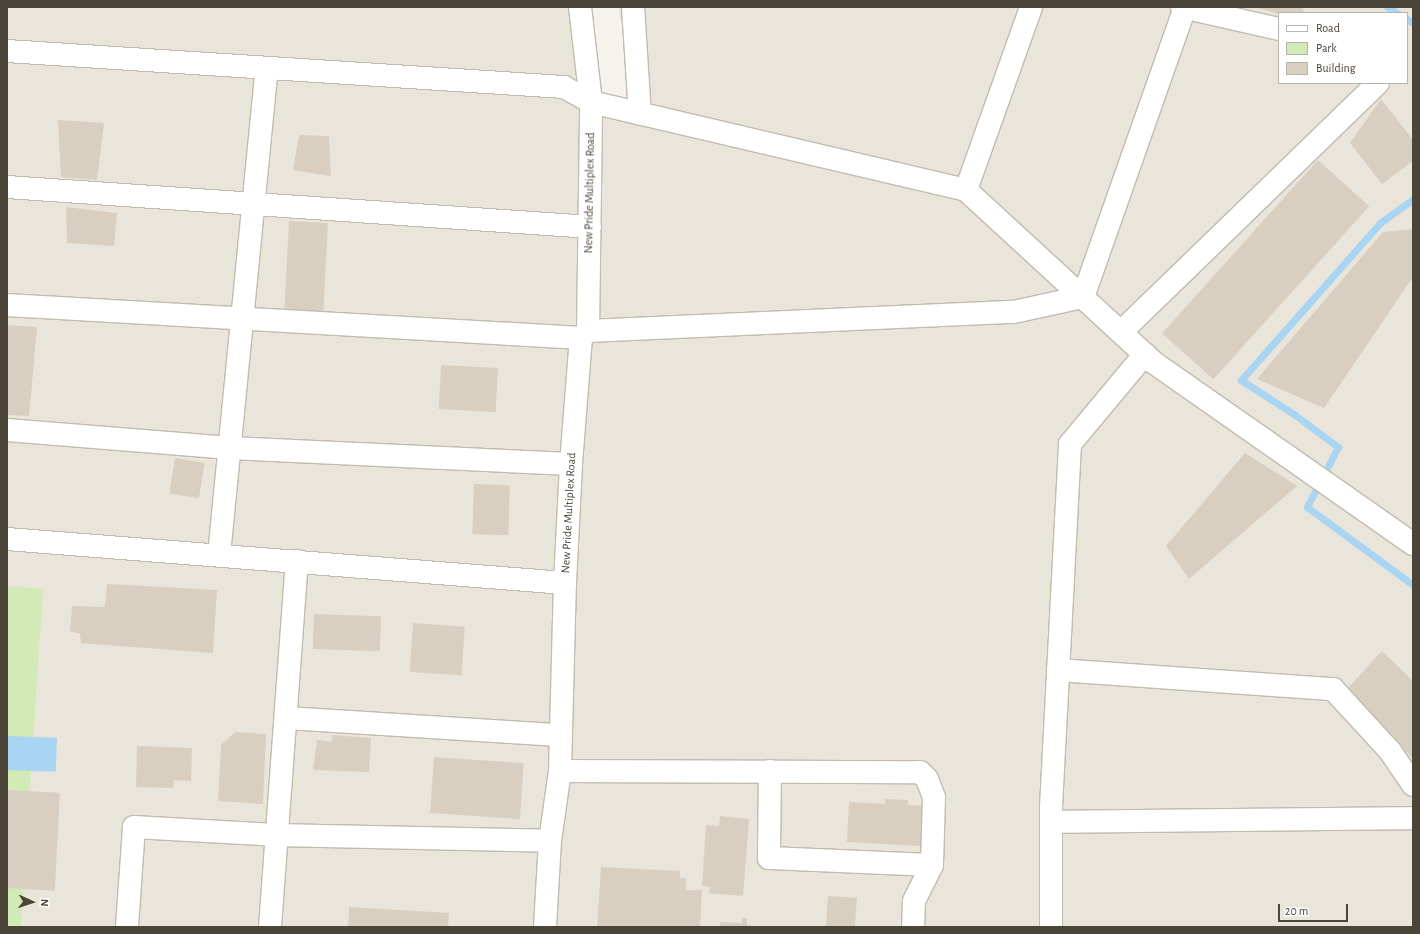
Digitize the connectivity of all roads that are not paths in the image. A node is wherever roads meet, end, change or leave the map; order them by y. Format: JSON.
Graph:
{"nodes":[{"id":1,"x":580,"y":7,"type":"edge"},
{"id":2,"x":633,"y":7,"type":"edge"},
{"id":3,"x":1031,"y":7,"type":"edge"},
{"id":4,"x":1183,"y":7,"type":"edge"},
{"id":5,"x":1278,"y":29,"type":"edge"},
{"id":6,"x":7,"y":52,"type":"edge"},
{"id":7,"x":267,"y":68,"type":"junction"},
{"id":8,"x":1377,"y":84,"type":"edge"},
{"id":9,"x":591,"y":102,"type":"junction"},
{"id":10,"x":640,"y":114,"type":"junction"},
{"id":11,"x":7,"y":186,"type":"edge"},
{"id":12,"x":966,"y":190,"type":"junction"},
{"id":13,"x":254,"y":204,"type":"junction"},
{"id":14,"x":590,"y":227,"type":"junction"},
{"id":15,"x":1083,"y":297,"type":"junction"},
{"id":16,"x":7,"y":305,"type":"edge"},
{"id":17,"x":242,"y":320,"type":"junction"},
{"id":18,"x":1121,"y":332,"type":"junction"},
{"id":19,"x":585,"y":334,"type":"junction"},
{"id":20,"x":1145,"y":354,"type":"junction"},
{"id":21,"x":7,"y":430,"type":"edge"},
{"id":22,"x":230,"y":448,"type":"junction"},
{"id":23,"x":571,"y":464,"type":"junction"},
{"id":24,"x":7,"y":540,"type":"edge"},
{"id":25,"x":1413,"y":544,"type":"edge"},
{"id":26,"x":219,"y":555,"type":"junction"},
{"id":27,"x":297,"y":561,"type":"junction"},
{"id":28,"x":565,"y":583,"type":"junction"},
{"id":29,"x":1058,"y":670,"type":"junction"},
{"id":30,"x":286,"y":718,"type":"junction"},
{"id":31,"x":559,"y":735,"type":"junction"},
{"id":32,"x":560,"y":771,"type":"junction"},
{"id":33,"x":770,"y":771,"type":"junction"},
{"id":34,"x":1413,"y":786,"type":"edge"},
{"id":35,"x":1413,"y":818,"type":"edge"},
{"id":36,"x":1051,"y":822,"type":"junction"},
{"id":37,"x":275,"y":835,"type":"junction"},
{"id":38,"x":550,"y":841,"type":"junction"},
{"id":39,"x":932,"y":865,"type":"junction"},
{"id":40,"x":127,"y":927,"type":"edge"},
{"id":41,"x":270,"y":927,"type":"edge"},
{"id":42,"x":545,"y":927,"type":"edge"},
{"id":43,"x":913,"y":927,"type":"edge"},
{"id":44,"x":1051,"y":927,"type":"edge"}],
"edges":[{"from":1,"to":9,"type":"street","name":"New Pride Multiplex Road"},
{"from":2,"to":10,"type":"street"},
{"from":3,"to":12,"type":"street"},
{"from":4,"to":5,"type":"street"},
{"from":4,"to":15,"type":"street"},
{"from":6,"to":7,"type":"street"},
{"from":7,"to":9,"type":"street"},
{"from":7,"to":13,"type":"street"},
{"from":8,"to":18,"type":"street"},
{"from":9,"to":10,"type":"street"},
{"from":9,"to":14,"type":"street","name":"New Pride Multiplex Road"},
{"from":10,"to":12,"type":"street"},
{"from":11,"to":13,"type":"street"},
{"from":12,"to":15,"type":"street"},
{"from":13,"to":14,"type":"street"},
{"from":13,"to":17,"type":"street"},
{"from":14,"to":19,"type":"street","name":"New Pride Multiplex Road"},
{"from":15,"to":18,"type":"street"},
{"from":15,"to":19,"type":"street"},
{"from":16,"to":17,"type":"street"},
{"from":17,"to":19,"type":"street"},
{"from":17,"to":22,"type":"street"},
{"from":18,"to":20,"type":"street"},
{"from":19,"to":23,"type":"street","name":"New Pride Multiplex Road"},
{"from":20,"to":25,"type":"street"},
{"from":20,"to":29,"type":"street"},
{"from":21,"to":22,"type":"street"},
{"from":22,"to":23,"type":"street"},
{"from":22,"to":26,"type":"street"},
{"from":23,"to":28,"type":"street","name":"New Pride Multiplex Road"},
{"from":24,"to":26,"type":"street"},
{"from":26,"to":27,"type":"street"},
{"from":27,"to":28,"type":"street"},
{"from":27,"to":30,"type":"street"},
{"from":28,"to":31,"type":"street","name":"New Pride Multiplex Road"},
{"from":29,"to":34,"type":"street"},
{"from":29,"to":36,"type":"street"},
{"from":30,"to":31,"type":"street"},
{"from":30,"to":37,"type":"street"},
{"from":31,"to":32,"type":"street","name":"New Pride Multiplex Road"},
{"from":32,"to":33,"type":"street"},
{"from":32,"to":38,"type":"street","name":"New Pride Multiplex Road"},
{"from":33,"to":39,"type":"street"},
{"from":33,"to":39,"type":"street"},
{"from":35,"to":36,"type":"street"},
{"from":36,"to":44,"type":"street"},
{"from":37,"to":38,"type":"street"},
{"from":37,"to":40,"type":"street"},
{"from":37,"to":41,"type":"street"},
{"from":38,"to":42,"type":"street","name":"New Pride Multiplex Road"},
{"from":39,"to":43,"type":"street"}]}
